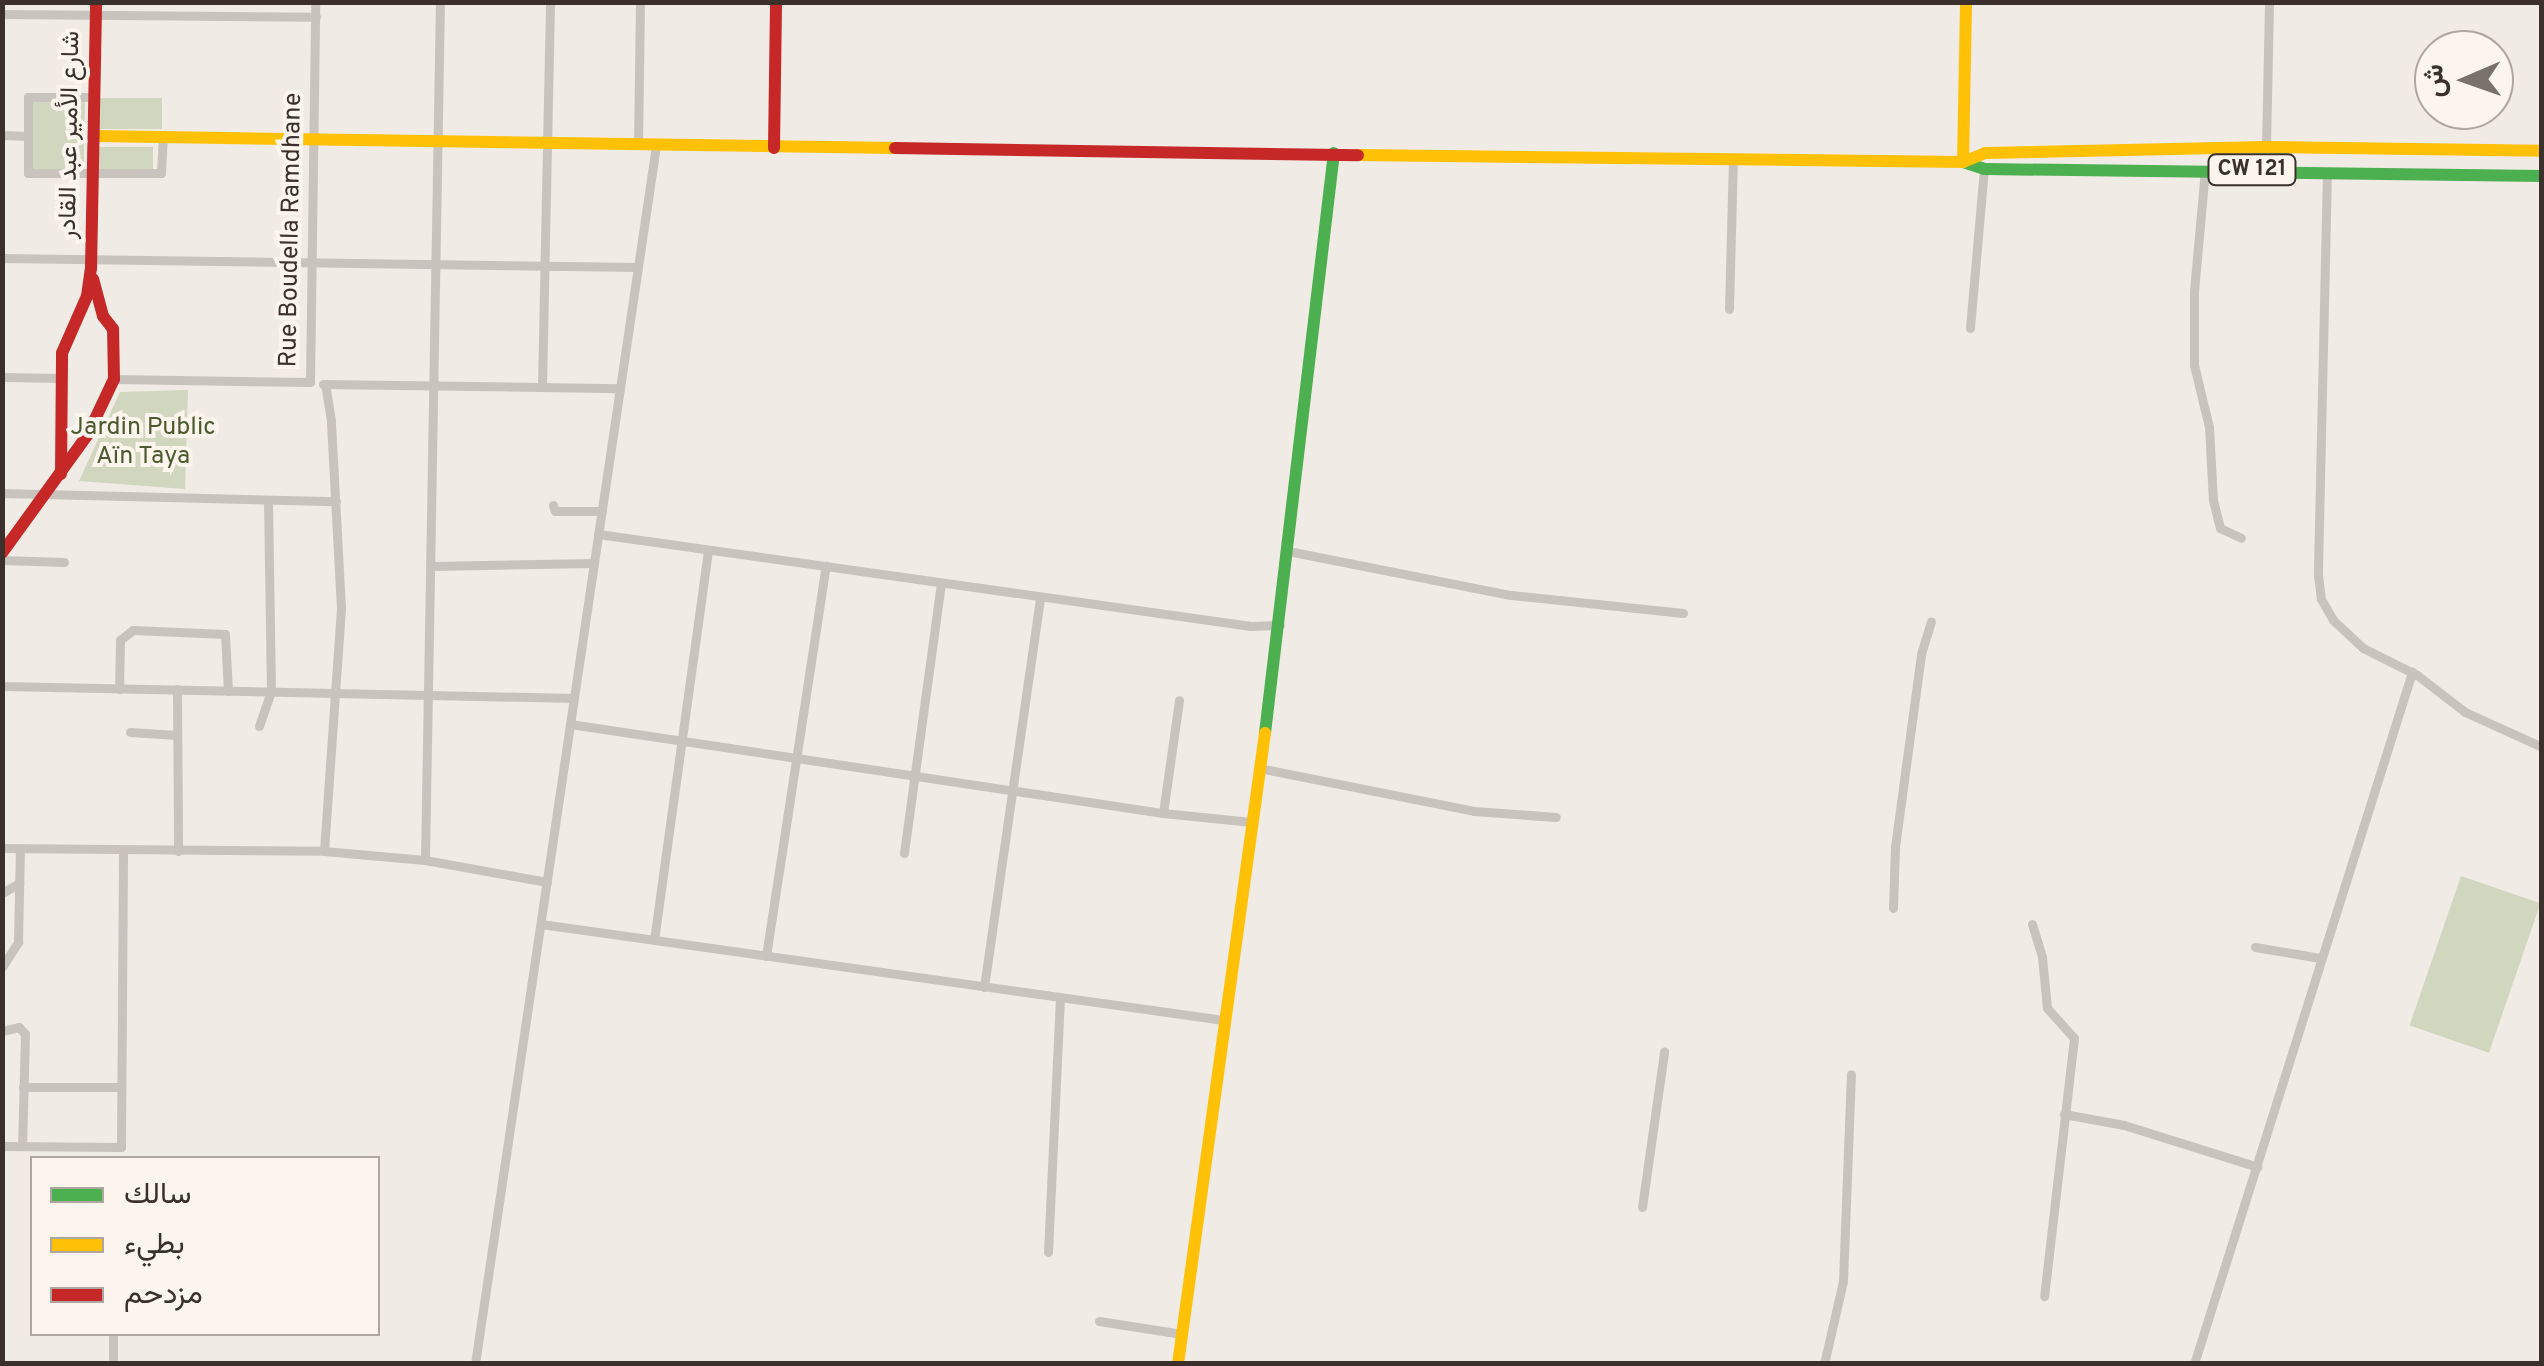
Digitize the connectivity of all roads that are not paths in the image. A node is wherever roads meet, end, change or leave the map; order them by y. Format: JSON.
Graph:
{"nodes":[{"id":1,"x":315,"y":2,"type":"edge"},
{"id":2,"x":440,"y":2,"type":"edge"},
{"id":3,"x":550,"y":2,"type":"edge"},
{"id":4,"x":640,"y":2,"type":"edge"},
{"id":5,"x":776,"y":2,"type":"edge"},
{"id":6,"x":1966,"y":2,"type":"edge"},
{"id":7,"x":2268,"y":2,"type":"edge"},
{"id":8,"x":96,"y":9,"type":"edge"},
{"id":9,"x":2,"y":14,"type":"edge"},
{"id":10,"x":316,"y":17,"type":"junction"},
{"id":11,"x":94,"y":96,"type":"junction"},
{"id":12,"x":2,"y":135,"type":"edge"},
{"id":13,"x":28,"y":136,"type":"junction"},
{"id":14,"x":94,"y":136,"type":"junction"},
{"id":15,"x":163,"y":137,"type":"junction"},
{"id":16,"x":313,"y":140,"type":"junction"},
{"id":17,"x":436,"y":142,"type":"junction"},
{"id":18,"x":548,"y":143,"type":"junction"},
{"id":19,"x":638,"y":145,"type":"junction"},
{"id":20,"x":656,"y":145,"type":"junction"},
{"id":21,"x":2266,"y":147,"type":"junction"},
{"id":22,"x":774,"y":148,"type":"junction"},
{"id":23,"x":2542,"y":151,"type":"edge"},
{"id":24,"x":1334,"y":153,"type":"junction"},
{"id":25,"x":1733,"y":161,"type":"junction"},
{"id":26,"x":1964,"y":162,"type":"junction"},
{"id":27,"x":1984,"y":170,"type":"junction"},
{"id":28,"x":2205,"y":170,"type":"junction"},
{"id":29,"x":2327,"y":171,"type":"junction"},
{"id":30,"x":93,"y":174,"type":"junction"},
{"id":31,"x":2542,"y":176,"type":"edge"},
{"id":32,"x":2,"y":258,"type":"edge"},
{"id":33,"x":313,"y":261,"type":"junction"},
{"id":34,"x":434,"y":262,"type":"junction"},
{"id":35,"x":91,"y":263,"type":"junction"},
{"id":36,"x":544,"y":265,"type":"junction"},
{"id":37,"x":638,"y":267,"type":"junction"},
{"id":38,"x":1729,"y":309,"type":"dead end"},
{"id":39,"x":79,"y":315,"type":"junction"},
{"id":40,"x":103,"y":316,"type":"junction"},
{"id":41,"x":1970,"y":328,"type":"dead end"},
{"id":42,"x":2,"y":377,"type":"edge"},
{"id":43,"x":59,"y":378,"type":"junction"},
{"id":44,"x":114,"y":379,"type":"junction"},
{"id":45,"x":310,"y":382,"type":"junction"},
{"id":46,"x":325,"y":384,"type":"junction"},
{"id":47,"x":435,"y":385,"type":"junction"},
{"id":48,"x":542,"y":386,"type":"junction"},
{"id":49,"x":620,"y":388,"type":"junction"},
{"id":50,"x":59,"y":424,"type":"junction"},
{"id":51,"x":88,"y":434,"type":"junction"},
{"id":52,"x":61,"y":474,"type":"junction"},
{"id":53,"x":2,"y":493,"type":"edge"},
{"id":54,"x":48,"y":494,"type":"junction"},
{"id":55,"x":268,"y":500,"type":"junction"},
{"id":56,"x":336,"y":501,"type":"junction"},
{"id":57,"x":553,"y":505,"type":"dead end"},
{"id":58,"x":602,"y":511,"type":"junction"},
{"id":59,"x":598,"y":534,"type":"junction"},
{"id":60,"x":2241,"y":538,"type":"dead end"},
{"id":61,"x":708,"y":550,"type":"junction"},
{"id":62,"x":2,"y":552,"type":"edge"},
{"id":63,"x":1288,"y":552,"type":"junction"},
{"id":64,"x":2,"y":560,"type":"edge"},
{"id":65,"x":64,"y":562,"type":"dead end"},
{"id":66,"x":594,"y":563,"type":"junction"},
{"id":67,"x":432,"y":566,"type":"junction"},
{"id":68,"x":826,"y":566,"type":"junction"},
{"id":69,"x":941,"y":583,"type":"junction"},
{"id":70,"x":1040,"y":598,"type":"junction"},
{"id":71,"x":1683,"y":613,"type":"dead end"},
{"id":72,"x":1931,"y":622,"type":"dead end"},
{"id":73,"x":1280,"y":625,"type":"junction"},
{"id":74,"x":2412,"y":672,"type":"junction"},
{"id":75,"x":2,"y":686,"type":"edge"},
{"id":76,"x":177,"y":689,"type":"junction"},
{"id":77,"x":120,"y":690,"type":"junction"},
{"id":78,"x":228,"y":691,"type":"junction"},
{"id":79,"x":270,"y":692,"type":"junction"},
{"id":80,"x":336,"y":694,"type":"junction"},
{"id":81,"x":430,"y":695,"type":"junction"},
{"id":82,"x":574,"y":698,"type":"junction"},
{"id":83,"x":1179,"y":700,"type":"dead end"},
{"id":84,"x":570,"y":724,"type":"junction"},
{"id":85,"x":259,"y":726,"type":"dead end"},
{"id":86,"x":130,"y":732,"type":"dead end"},
{"id":87,"x":177,"y":735,"type":"junction"},
{"id":88,"x":682,"y":740,"type":"junction"},
{"id":89,"x":2542,"y":748,"type":"edge"},
{"id":90,"x":798,"y":756,"type":"junction"},
{"id":91,"x":1259,"y":768,"type":"junction"},
{"id":92,"x":912,"y":774,"type":"junction"},
{"id":93,"x":1013,"y":790,"type":"junction"},
{"id":94,"x":1163,"y":813,"type":"junction"},
{"id":95,"x":1556,"y":817,"type":"dead end"},
{"id":96,"x":1252,"y":822,"type":"junction"},
{"id":97,"x":2,"y":848,"type":"edge"},
{"id":98,"x":20,"y":849,"type":"junction"},
{"id":99,"x":123,"y":851,"type":"junction"},
{"id":100,"x":178,"y":851,"type":"junction"},
{"id":101,"x":324,"y":851,"type":"junction"},
{"id":102,"x":904,"y":854,"type":"dead end"},
{"id":103,"x":425,"y":860,"type":"junction"},
{"id":104,"x":19,"y":882,"type":"junction"},
{"id":105,"x":547,"y":882,"type":"junction"},
{"id":106,"x":2,"y":893,"type":"edge"},
{"id":107,"x":1893,"y":908,"type":"dead end"},
{"id":108,"x":540,"y":924,"type":"junction"},
{"id":109,"x":2032,"y":924,"type":"dead end"},
{"id":110,"x":654,"y":940,"type":"junction"},
{"id":111,"x":2255,"y":947,"type":"dead end"},
{"id":112,"x":766,"y":956,"type":"junction"},
{"id":113,"x":2320,"y":958,"type":"junction"},
{"id":114,"x":2,"y":967,"type":"edge"},
{"id":115,"x":984,"y":987,"type":"junction"},
{"id":116,"x":1060,"y":998,"type":"junction"},
{"id":117,"x":1223,"y":1020,"type":"junction"},
{"id":118,"x":2,"y":1032,"type":"edge"},
{"id":119,"x":1664,"y":1052,"type":"dead end"},
{"id":120,"x":1851,"y":1074,"type":"dead end"},
{"id":121,"x":122,"y":1086,"type":"junction"},
{"id":122,"x":24,"y":1087,"type":"junction"},
{"id":123,"x":2064,"y":1114,"type":"junction"},
{"id":124,"x":2,"y":1146,"type":"edge"},
{"id":125,"x":22,"y":1146,"type":"junction"},
{"id":126,"x":120,"y":1153,"type":"edge"},
{"id":127,"x":2258,"y":1166,"type":"junction"},
{"id":128,"x":1642,"y":1208,"type":"dead end"},
{"id":129,"x":1048,"y":1252,"type":"dead end"},
{"id":130,"x":2044,"y":1296,"type":"dead end"},
{"id":131,"x":1100,"y":1321,"type":"dead end"},
{"id":132,"x":1182,"y":1334,"type":"junction"},
{"id":133,"x":113,"y":1336,"type":"edge"},
{"id":134,"x":112,"y":1364,"type":"edge"},
{"id":135,"x":475,"y":1364,"type":"edge"},
{"id":136,"x":1178,"y":1364,"type":"edge"},
{"id":137,"x":1824,"y":1364,"type":"edge"},
{"id":138,"x":2194,"y":1364,"type":"edge"}],
"edges":[{"from":1,"to":10,"type":"street","name":"Rue Boudella Ramdhane"},
{"from":2,"to":17,"type":"street"},
{"from":3,"to":18,"type":"street"},
{"from":4,"to":19,"type":"street"},
{"from":5,"to":22,"type":"main road"},
{"from":6,"to":26,"type":"main road"},
{"from":7,"to":21,"type":"street"},
{"from":8,"to":9,"type":"street"},
{"from":8,"to":10,"type":"street"},
{"from":8,"to":11,"type":"main road","name":"شارع الأمير عبد القادر"},
{"from":10,"to":16,"type":"street","name":"Rue Boudella Ramdhane"},
{"from":11,"to":13,"type":"street"},
{"from":11,"to":14,"type":"main road","name":"شارع الأمير عبد القادر"},
{"from":12,"to":13,"type":"street"},
{"from":13,"to":30,"type":"street"},
{"from":14,"to":15,"type":"main road","number":"CW 121"},
{"from":14,"to":30,"type":"main road","name":"شارع الأمير عبد القادر"},
{"from":15,"to":16,"type":"main road","number":"CW 121"},
{"from":15,"to":30,"type":"street"},
{"from":16,"to":17,"type":"main road","number":"CW 121"},
{"from":16,"to":33,"type":"street","name":"Rue Boudella Ramdhane"},
{"from":17,"to":18,"type":"main road","number":"CW 121"},
{"from":17,"to":34,"type":"street"},
{"from":18,"to":19,"type":"main road","number":"CW 121"},
{"from":18,"to":36,"type":"street"},
{"from":19,"to":20,"type":"main road","number":"CW 121"},
{"from":20,"to":22,"type":"main road","number":"CW 121"},
{"from":20,"to":37,"type":"street"},
{"from":21,"to":23,"type":"main road"},
{"from":21,"to":26,"type":"main road"},
{"from":22,"to":24,"type":"main road","number":"CW 121"},
{"from":24,"to":25,"type":"main road","number":"CW 121"},
{"from":24,"to":63,"type":"main road"},
{"from":25,"to":26,"type":"main road","number":"CW 121"},
{"from":25,"to":38,"type":"street"},
{"from":26,"to":27,"type":"main road","number":"CW 121"},
{"from":27,"to":28,"type":"main road","number":"CW 121"},
{"from":27,"to":41,"type":"street"},
{"from":28,"to":29,"type":"main road","number":"CW 121"},
{"from":28,"to":60,"type":"street"},
{"from":29,"to":31,"type":"main road","number":"CW 121"},
{"from":29,"to":74,"type":"street"},
{"from":30,"to":35,"type":"main road","name":"شارع الأمير عبد القادر"},
{"from":32,"to":35,"type":"street"},
{"from":33,"to":34,"type":"street"},
{"from":33,"to":35,"type":"street"},
{"from":33,"to":45,"type":"street","name":"Rue Boudella Ramdhane"},
{"from":34,"to":36,"type":"street"},
{"from":34,"to":47,"type":"street"},
{"from":35,"to":39,"type":"main road","name":"شارع الأمير عبد القادر"},
{"from":35,"to":40,"type":"main road","name":"شارع الأمير عبد القادر"},
{"from":36,"to":37,"type":"street"},
{"from":36,"to":48,"type":"street"},
{"from":37,"to":49,"type":"street"},
{"from":39,"to":40,"type":"main road"},
{"from":39,"to":43,"type":"main road","name":"شارع الأمير عبد القادر"},
{"from":40,"to":44,"type":"main road","name":"شارع الأمير عبد القادر"},
{"from":42,"to":43,"type":"street"},
{"from":43,"to":50,"type":"main road","name":"شارع الأمير عبد القادر"},
{"from":44,"to":45,"type":"street","name":"Rue Boudella Ramdhane"},
{"from":44,"to":51,"type":"main road","name":"شارع الأمير عبد القادر"},
{"from":45,"to":46,"type":"street"},
{"from":46,"to":47,"type":"street"},
{"from":46,"to":56,"type":"street"},
{"from":47,"to":48,"type":"street"},
{"from":47,"to":67,"type":"street"},
{"from":48,"to":49,"type":"street"},
{"from":49,"to":58,"type":"street"},
{"from":50,"to":51,"type":"main road"},
{"from":50,"to":52,"type":"main road","name":"شارع الأمير عبد القادر"},
{"from":51,"to":52,"type":"main road","name":"شارع الأمير عبد القادر"},
{"from":52,"to":54,"type":"main road","name":"شارع الأمير عبد القادر"},
{"from":53,"to":54,"type":"street"},
{"from":54,"to":55,"type":"street"},
{"from":54,"to":62,"type":"main road","name":"شارع الأمير عبد القادر"},
{"from":55,"to":56,"type":"street"},
{"from":55,"to":79,"type":"street"},
{"from":56,"to":80,"type":"street"},
{"from":57,"to":58,"type":"street"},
{"from":58,"to":59,"type":"street"},
{"from":59,"to":61,"type":"street"},
{"from":59,"to":66,"type":"street"},
{"from":61,"to":68,"type":"street"},
{"from":61,"to":88,"type":"street"},
{"from":63,"to":71,"type":"street"},
{"from":63,"to":73,"type":"main road"},
{"from":64,"to":65,"type":"street"},
{"from":66,"to":67,"type":"street"},
{"from":66,"to":82,"type":"street"},
{"from":67,"to":81,"type":"street"},
{"from":68,"to":69,"type":"street"},
{"from":68,"to":90,"type":"street"},
{"from":69,"to":70,"type":"street"},
{"from":69,"to":92,"type":"street"},
{"from":70,"to":73,"type":"street"},
{"from":70,"to":93,"type":"street"},
{"from":72,"to":107,"type":"street"},
{"from":73,"to":91,"type":"main road"},
{"from":74,"to":89,"type":"street"},
{"from":74,"to":113,"type":"street"},
{"from":75,"to":77,"type":"street"},
{"from":76,"to":77,"type":"street"},
{"from":76,"to":78,"type":"street"},
{"from":76,"to":87,"type":"street"},
{"from":77,"to":78,"type":"street"},
{"from":78,"to":79,"type":"street"},
{"from":79,"to":80,"type":"street"},
{"from":79,"to":85,"type":"street"},
{"from":80,"to":81,"type":"street"},
{"from":80,"to":101,"type":"street"},
{"from":81,"to":82,"type":"street"},
{"from":81,"to":103,"type":"street"},
{"from":82,"to":84,"type":"street"},
{"from":83,"to":94,"type":"street"},
{"from":84,"to":88,"type":"street"},
{"from":84,"to":105,"type":"street"},
{"from":86,"to":87,"type":"street"},
{"from":87,"to":100,"type":"street"},
{"from":88,"to":90,"type":"street"},
{"from":88,"to":110,"type":"street"},
{"from":90,"to":92,"type":"street"},
{"from":90,"to":112,"type":"street"},
{"from":91,"to":95,"type":"street"},
{"from":91,"to":96,"type":"main road"},
{"from":92,"to":93,"type":"street"},
{"from":92,"to":102,"type":"street"},
{"from":93,"to":94,"type":"street"},
{"from":93,"to":115,"type":"street"},
{"from":94,"to":96,"type":"street"},
{"from":96,"to":117,"type":"main road"},
{"from":97,"to":98,"type":"street"},
{"from":98,"to":99,"type":"street"},
{"from":98,"to":104,"type":"street"},
{"from":99,"to":100,"type":"street"},
{"from":99,"to":121,"type":"street"},
{"from":100,"to":101,"type":"street"},
{"from":101,"to":103,"type":"street"},
{"from":103,"to":105,"type":"street"},
{"from":104,"to":106,"type":"street"},
{"from":104,"to":114,"type":"street"},
{"from":105,"to":108,"type":"street"},
{"from":108,"to":110,"type":"street"},
{"from":108,"to":135,"type":"street"},
{"from":109,"to":123,"type":"street"},
{"from":110,"to":112,"type":"street"},
{"from":111,"to":113,"type":"street"},
{"from":112,"to":115,"type":"street"},
{"from":113,"to":127,"type":"street"},
{"from":115,"to":116,"type":"street"},
{"from":116,"to":117,"type":"street"},
{"from":116,"to":129,"type":"street"},
{"from":117,"to":132,"type":"main road"},
{"from":118,"to":122,"type":"street"},
{"from":119,"to":128,"type":"street"},
{"from":120,"to":137,"type":"street"},
{"from":121,"to":122,"type":"street"},
{"from":121,"to":126,"type":"street"},
{"from":122,"to":125,"type":"street"},
{"from":123,"to":127,"type":"street"},
{"from":123,"to":130,"type":"street"},
{"from":124,"to":125,"type":"street"},
{"from":125,"to":126,"type":"street"},
{"from":127,"to":138,"type":"street"},
{"from":131,"to":132,"type":"street"},
{"from":132,"to":136,"type":"main road"},
{"from":133,"to":134,"type":"street"}]}
